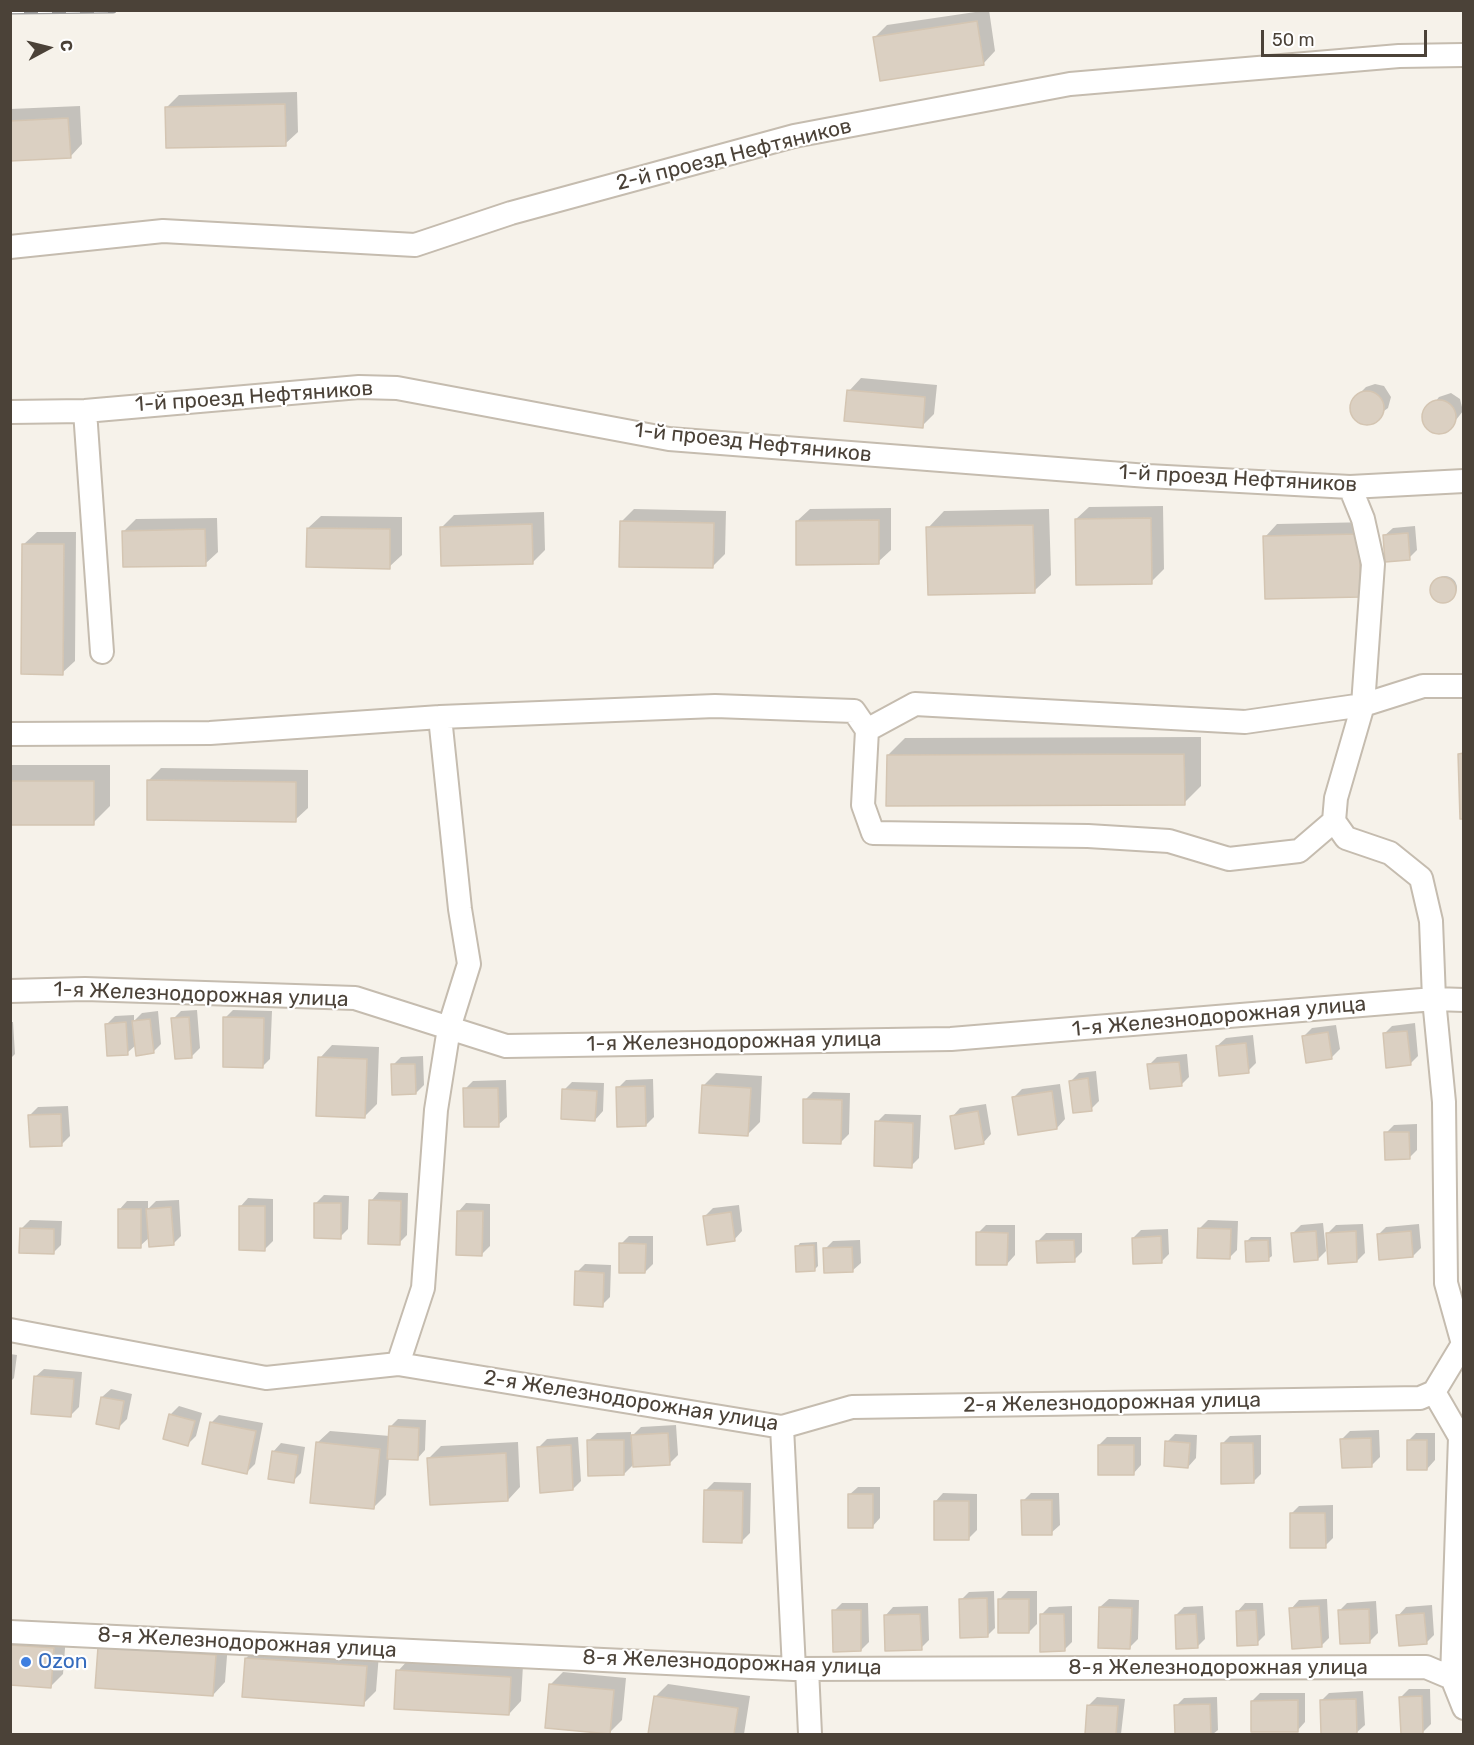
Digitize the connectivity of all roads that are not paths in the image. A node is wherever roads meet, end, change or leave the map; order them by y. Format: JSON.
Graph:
{"nodes":[{"id":1,"x":1464,"y":55,"type":"edge"},
{"id":2,"x":10,"y":247,"type":"edge"},
{"id":3,"x":85,"y":411,"type":"junction"},
{"id":4,"x":10,"y":412,"type":"edge"},
{"id":5,"x":1464,"y":481,"type":"edge"},
{"id":6,"x":1350,"y":487,"type":"junction"},
{"id":7,"x":102,"y":652,"type":"dead end"},
{"id":8,"x":1464,"y":686,"type":"edge"},
{"id":9,"x":1364,"y":705,"type":"junction"},
{"id":10,"x":440,"y":717,"type":"junction"},
{"id":11,"x":867,"y":730,"type":"junction"},
{"id":12,"x":10,"y":734,"type":"edge"},
{"id":13,"x":1334,"y":821,"type":"junction"},
{"id":14,"x":10,"y":991,"type":"edge"},
{"id":15,"x":1434,"y":999,"type":"junction"},
{"id":16,"x":1464,"y":1000,"type":"edge"},
{"id":17,"x":449,"y":1028,"type":"junction"},
{"id":18,"x":10,"y":1330,"type":"edge"},
{"id":19,"x":1463,"y":1344,"type":"edge"},
{"id":20,"x":398,"y":1364,"type":"junction"},
{"id":21,"x":1434,"y":1392,"type":"junction"},
{"id":22,"x":782,"y":1427,"type":"junction"},
{"id":23,"x":10,"y":1632,"type":"edge"},
{"id":24,"x":800,"y":1669,"type":"junction"},
{"id":25,"x":1452,"y":1678,"type":"junction"},
{"id":26,"x":1464,"y":1708,"type":"edge"},
{"id":27,"x":810,"y":1734,"type":"edge"}],
"edges":[{"from":1,"to":2,"type":"street","name":"2-й проезд Нефтяников"},
{"from":3,"to":4,"type":"street","name":"1-й проезд Нефтяников"},
{"from":3,"to":6,"type":"street","name":"1-й проезд Нефтяников"},
{"from":3,"to":7,"type":"street"},
{"from":5,"to":6,"type":"street","name":"1-й проезд Нефтяников"},
{"from":6,"to":9,"type":"street"},
{"from":8,"to":9,"type":"street"},
{"from":9,"to":11,"type":"street"},
{"from":9,"to":13,"type":"street"},
{"from":10,"to":11,"type":"street"},
{"from":10,"to":12,"type":"street"},
{"from":10,"to":17,"type":"street"},
{"from":11,"to":13,"type":"street"},
{"from":13,"to":15,"type":"street"},
{"from":14,"to":17,"type":"street","name":"1-я Железнодорожная улица"},
{"from":15,"to":16,"type":"street","name":"1-я Железнодорожная улица"},
{"from":15,"to":17,"type":"street","name":"1-я Железнодорожная улица"},
{"from":15,"to":19,"type":"street"},
{"from":17,"to":20,"type":"street"},
{"from":18,"to":20,"type":"street","name":"2-я Железнодорожная улица"},
{"from":19,"to":21,"type":"street"},
{"from":20,"to":22,"type":"street","name":"2-я Железнодорожная улица"},
{"from":21,"to":22,"type":"street","name":"2-я Железнодорожная улица"},
{"from":21,"to":25,"type":"street"},
{"from":22,"to":24,"type":"street"},
{"from":23,"to":24,"type":"street","name":"8-я Железнодорожная улица"},
{"from":24,"to":25,"type":"street","name":"8-я Железнодорожная улица"},
{"from":24,"to":27,"type":"street"},
{"from":25,"to":26,"type":"street"}]}
